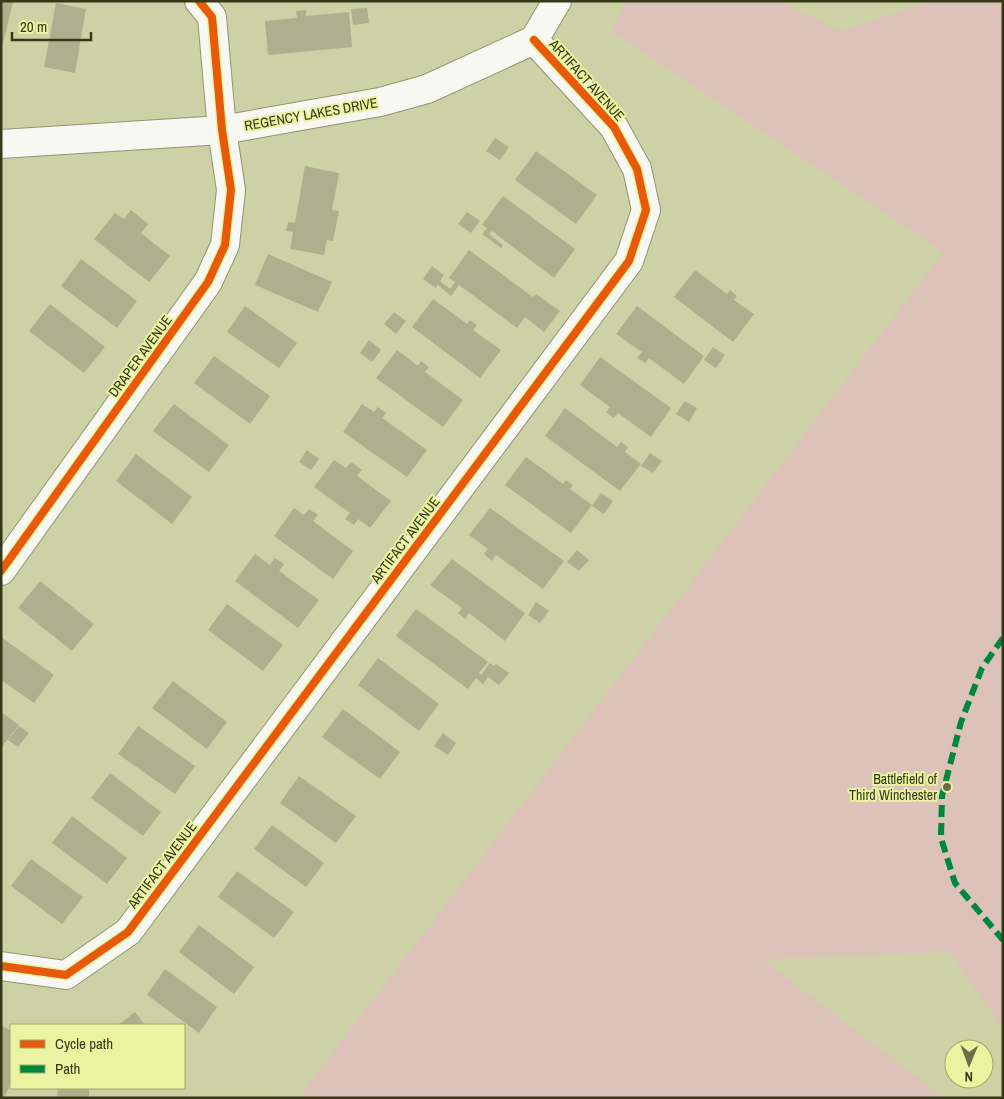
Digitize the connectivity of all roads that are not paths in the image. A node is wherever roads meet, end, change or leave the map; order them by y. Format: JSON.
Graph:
{"nodes":[{"id":1,"x":199,"y":1,"type":"edge"},
{"id":2,"x":557,"y":1,"type":"edge"},
{"id":3,"x":534,"y":40,"type":"junction"},
{"id":4,"x":222,"y":130,"type":"junction"},
{"id":5,"x":1,"y":144,"type":"edge"},
{"id":6,"x":1,"y":571,"type":"edge"},
{"id":7,"x":1,"y":966,"type":"edge"}],
"edges":[{"from":1,"to":4,"type":"street","name":"DRAPER AVENUE"},
{"from":2,"to":3,"type":"street"},
{"from":3,"to":4,"type":"street","name":"REGENCY LAKES DRIVE"},
{"from":3,"to":7,"type":"street","name":"ARTIFACT AVENUE"},
{"from":4,"to":5,"type":"street","name":"REGENCY LAKES DRIVE"},
{"from":4,"to":6,"type":"street","name":"DRAPER AVENUE"}]}
